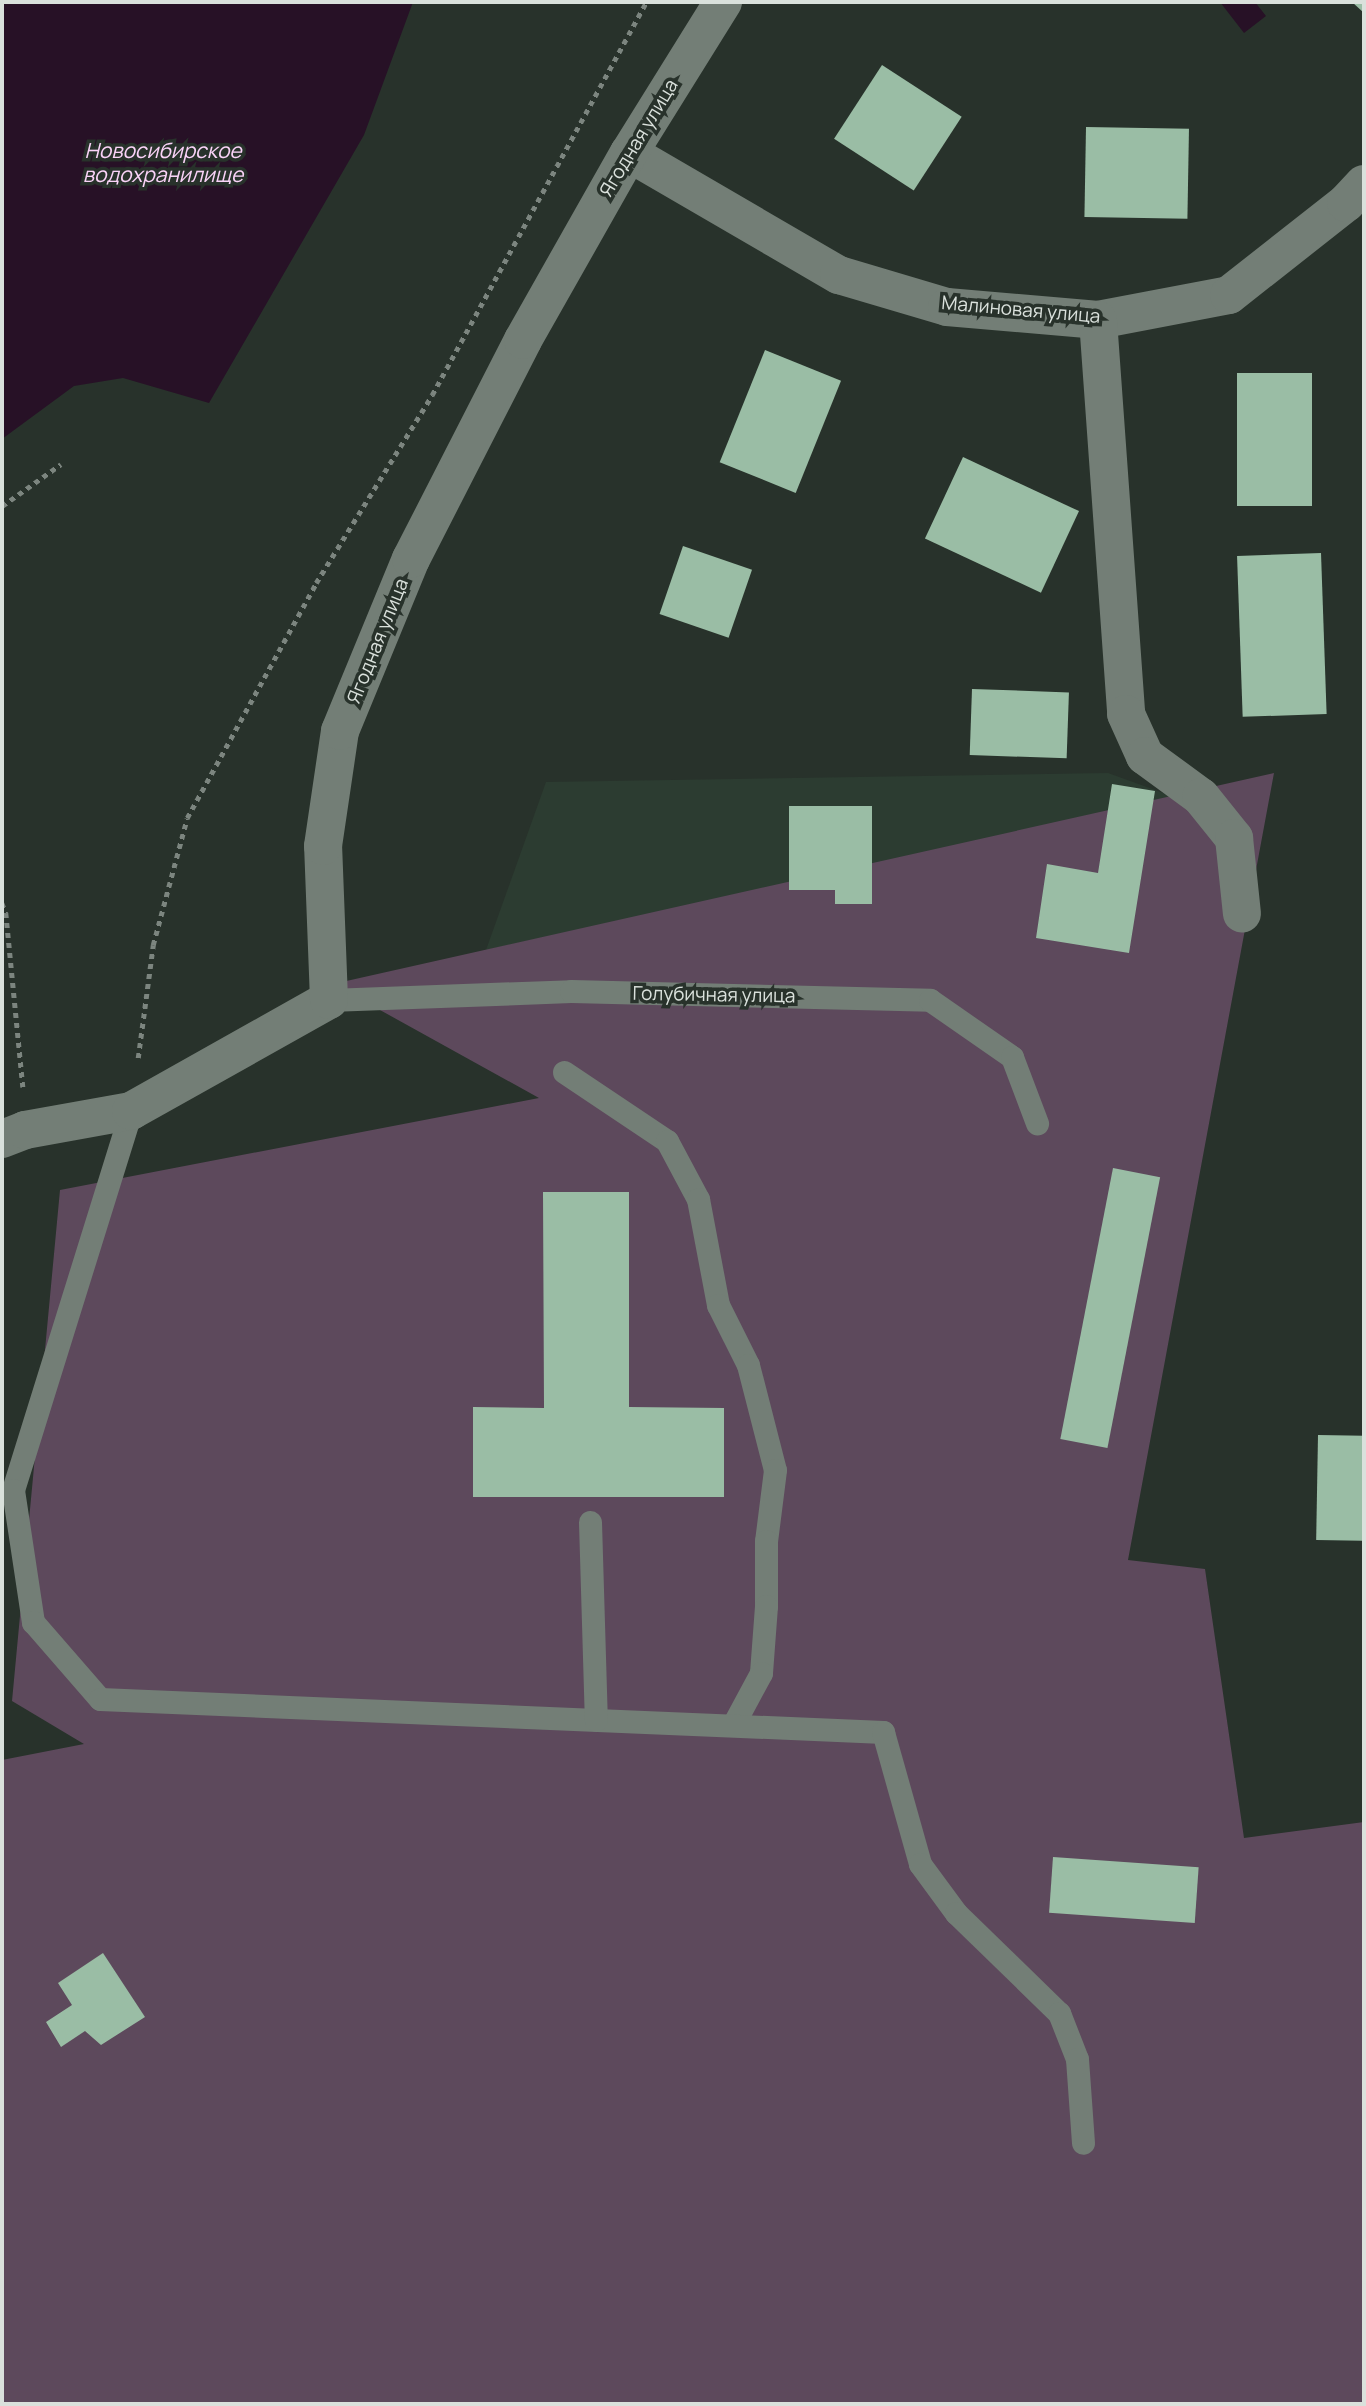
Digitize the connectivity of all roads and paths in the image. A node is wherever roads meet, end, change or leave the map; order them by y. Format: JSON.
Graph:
{"nodes":[{"id":1,"x":646,"y":2,"type":"edge"},
{"id":2,"x":723,"y":2,"type":"edge"},
{"id":3,"x":629,"y":153,"type":"junction"},
{"id":4,"x":1364,"y":184,"type":"edge"},
{"id":5,"x":1098,"y":320,"type":"junction"},
{"id":6,"x":61,"y":464,"type":"dead end"},
{"id":7,"x":2,"y":506,"type":"edge"},
{"id":8,"x":2,"y":903,"type":"edge"},
{"id":9,"x":1242,"y":914,"type":"dead end"},
{"id":10,"x":329,"y":1000,"type":"junction"},
{"id":11,"x":564,"y":1072,"type":"dead end"},
{"id":12,"x":131,"y":1111,"type":"junction"},
{"id":13,"x":1037,"y":1124,"type":"dead end"},
{"id":14,"x":13,"y":1134,"type":"edge"},
{"id":15,"x":590,"y":1522,"type":"dead end"},
{"id":16,"x":596,"y":1720,"type":"junction"},
{"id":17,"x":733,"y":1725,"type":"junction"},
{"id":18,"x":1083,"y":2143,"type":"dead end"}],
"edges":[{"from":1,"to":12,"type":"path"},
{"from":2,"to":3,"type":"street","name":"Ягодная улица"},
{"from":3,"to":5,"type":"street","name":"Малиновая улица"},
{"from":3,"to":10,"type":"street","name":"Ягодная улица"},
{"from":4,"to":5,"type":"street","name":"Малиновая улица"},
{"from":5,"to":9,"type":"street"},
{"from":6,"to":7,"type":"path"},
{"from":8,"to":14,"type":"path"},
{"from":10,"to":12,"type":"street"},
{"from":10,"to":13,"type":"lane","name":"Голубичная улица"},
{"from":11,"to":17,"type":"lane"},
{"from":12,"to":14,"type":"street"},
{"from":12,"to":16,"type":"lane"},
{"from":15,"to":16,"type":"lane"},
{"from":16,"to":17,"type":"lane"},
{"from":17,"to":18,"type":"lane"}]}
